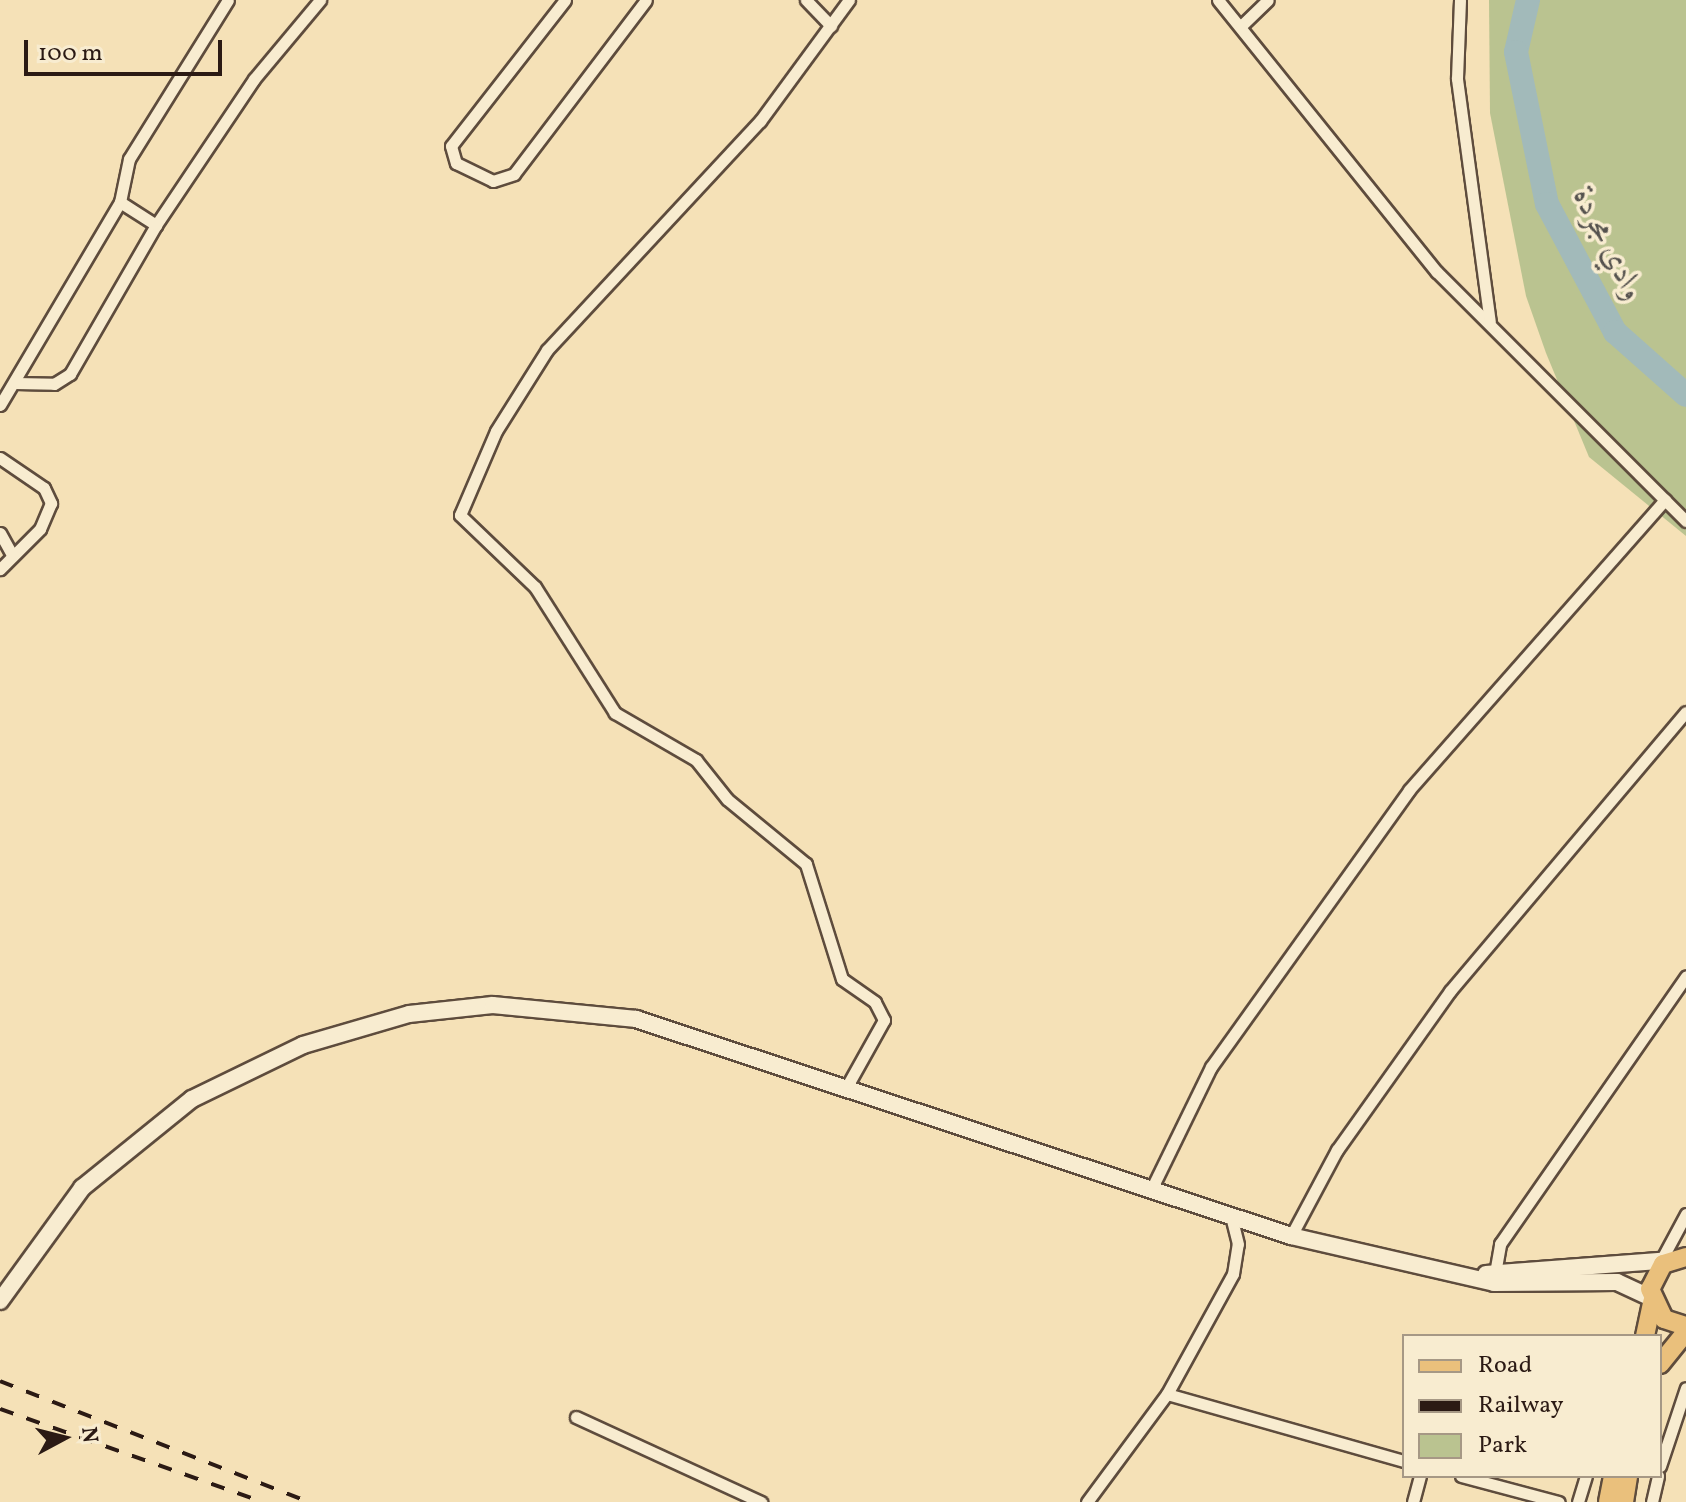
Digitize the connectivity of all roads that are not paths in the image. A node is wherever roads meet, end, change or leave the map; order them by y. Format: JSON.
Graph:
{"nodes":[{"id":1,"x":228,"y":0,"type":"edge"},
{"id":2,"x":320,"y":0,"type":"edge"},
{"id":3,"x":565,"y":0,"type":"edge"},
{"id":4,"x":646,"y":0,"type":"edge"},
{"id":5,"x":806,"y":0,"type":"edge"},
{"id":6,"x":849,"y":0,"type":"edge"},
{"id":7,"x":1218,"y":0,"type":"edge"},
{"id":8,"x":1268,"y":0,"type":"edge"},
{"id":9,"x":1460,"y":0,"type":"edge"},
{"id":10,"x":831,"y":26,"type":"junction"},
{"id":11,"x":1241,"y":26,"type":"junction"},
{"id":12,"x":120,"y":202,"type":"junction"},
{"id":13,"x":156,"y":225,"type":"junction"},
{"id":14,"x":1490,"y":322,"type":"junction"},
{"id":15,"x":15,"y":383,"type":"junction"},
{"id":16,"x":0,"y":405,"type":"edge"},
{"id":17,"x":0,"y":458,"type":"edge"},
{"id":18,"x":1665,"y":500,"type":"junction"},
{"id":19,"x":1686,"y":521,"type":"edge"},
{"id":20,"x":0,"y":533,"type":"edge"},
{"id":21,"x":13,"y":556,"type":"junction"},
{"id":22,"x":0,"y":569,"type":"edge"},
{"id":23,"x":1686,"y":712,"type":"edge"},
{"id":24,"x":1686,"y":976,"type":"edge"},
{"id":25,"x":846,"y":1088,"type":"junction"},
{"id":26,"x":1151,"y":1190,"type":"junction"},
{"id":27,"x":1686,"y":1214,"type":"edge"},
{"id":28,"x":1231,"y":1216,"type":"junction"},
{"id":29,"x":1291,"y":1236,"type":"junction"},
{"id":30,"x":1673,"y":1259,"type":"edge"},
{"id":31,"x":1494,"y":1278,"type":"junction"},
{"id":32,"x":1651,"y":1300,"type":"junction"},
{"id":33,"x":0,"y":1301,"type":"edge"},
{"id":34,"x":1686,"y":1329,"type":"edge"},
{"id":35,"x":1645,"y":1334,"type":"edge"},
{"id":36,"x":1671,"y":1355,"type":"edge"},
{"id":37,"x":1686,"y":1388,"type":"edge"},
{"id":38,"x":1167,"y":1394,"type":"junction"},
{"id":39,"x":1682,"y":1410,"type":"edge"},
{"id":40,"x":576,"y":1417,"type":"dead end"},
{"id":41,"x":1402,"y":1460,"type":"edge"},
{"id":42,"x":1662,"y":1461,"type":"edge"},
{"id":43,"x":1419,"y":1478,"type":"edge"},
{"id":44,"x":1469,"y":1478,"type":"edge"},
{"id":45,"x":1585,"y":1478,"type":"edge"},
{"id":46,"x":1613,"y":1478,"type":"edge"},
{"id":47,"x":1628,"y":1478,"type":"edge"},
{"id":48,"x":1658,"y":1478,"type":"edge"},
{"id":49,"x":761,"y":1502,"type":"edge"},
{"id":50,"x":1087,"y":1502,"type":"edge"},
{"id":51,"x":1413,"y":1502,"type":"edge"},
{"id":52,"x":1559,"y":1502,"type":"edge"},
{"id":53,"x":1578,"y":1502,"type":"edge"},
{"id":54,"x":1608,"y":1502,"type":"edge"},
{"id":55,"x":1624,"y":1502,"type":"edge"},
{"id":56,"x":1652,"y":1502,"type":"edge"}],
"edges":[{"from":1,"to":12,"type":"street"},
{"from":2,"to":13,"type":"street"},
{"from":3,"to":4,"type":"street"},
{"from":5,"to":10,"type":"street"},
{"from":6,"to":10,"type":"street"},
{"from":7,"to":11,"type":"street"},
{"from":8,"to":11,"type":"street"},
{"from":9,"to":14,"type":"street"},
{"from":10,"to":25,"type":"street"},
{"from":11,"to":14,"type":"street"},
{"from":12,"to":13,"type":"street"},
{"from":12,"to":15,"type":"street"},
{"from":13,"to":15,"type":"street"},
{"from":14,"to":18,"type":"street"},
{"from":15,"to":16,"type":"street"},
{"from":17,"to":21,"type":"street"},
{"from":18,"to":19,"type":"street"},
{"from":18,"to":26,"type":"street"},
{"from":20,"to":21,"type":"street"},
{"from":21,"to":22,"type":"street"},
{"from":23,"to":29,"type":"street"},
{"from":24,"to":31,"type":"street"},
{"from":25,"to":26,"type":"street"},
{"from":25,"to":33,"type":"street"},
{"from":26,"to":28,"type":"street"},
{"from":27,"to":30,"type":"street"},
{"from":28,"to":29,"type":"street"},
{"from":28,"to":38,"type":"street"},
{"from":29,"to":31,"type":"street"},
{"from":30,"to":31,"type":"street"},
{"from":30,"to":32,"type":"main road"},
{"from":31,"to":32,"type":"street"},
{"from":32,"to":34,"type":"main road"},
{"from":32,"to":35,"type":"main road"},
{"from":34,"to":36,"type":"main road"},
{"from":37,"to":39,"type":"street"},
{"from":38,"to":41,"type":"street"},
{"from":38,"to":50,"type":"street"},
{"from":39,"to":42,"type":"street"},
{"from":40,"to":49,"type":"street"},
{"from":43,"to":51,"type":"street"},
{"from":44,"to":52,"type":"street"},
{"from":45,"to":53,"type":"street"},
{"from":46,"to":54,"type":"main road"},
{"from":47,"to":55,"type":"main road"},
{"from":48,"to":56,"type":"street"}]}
